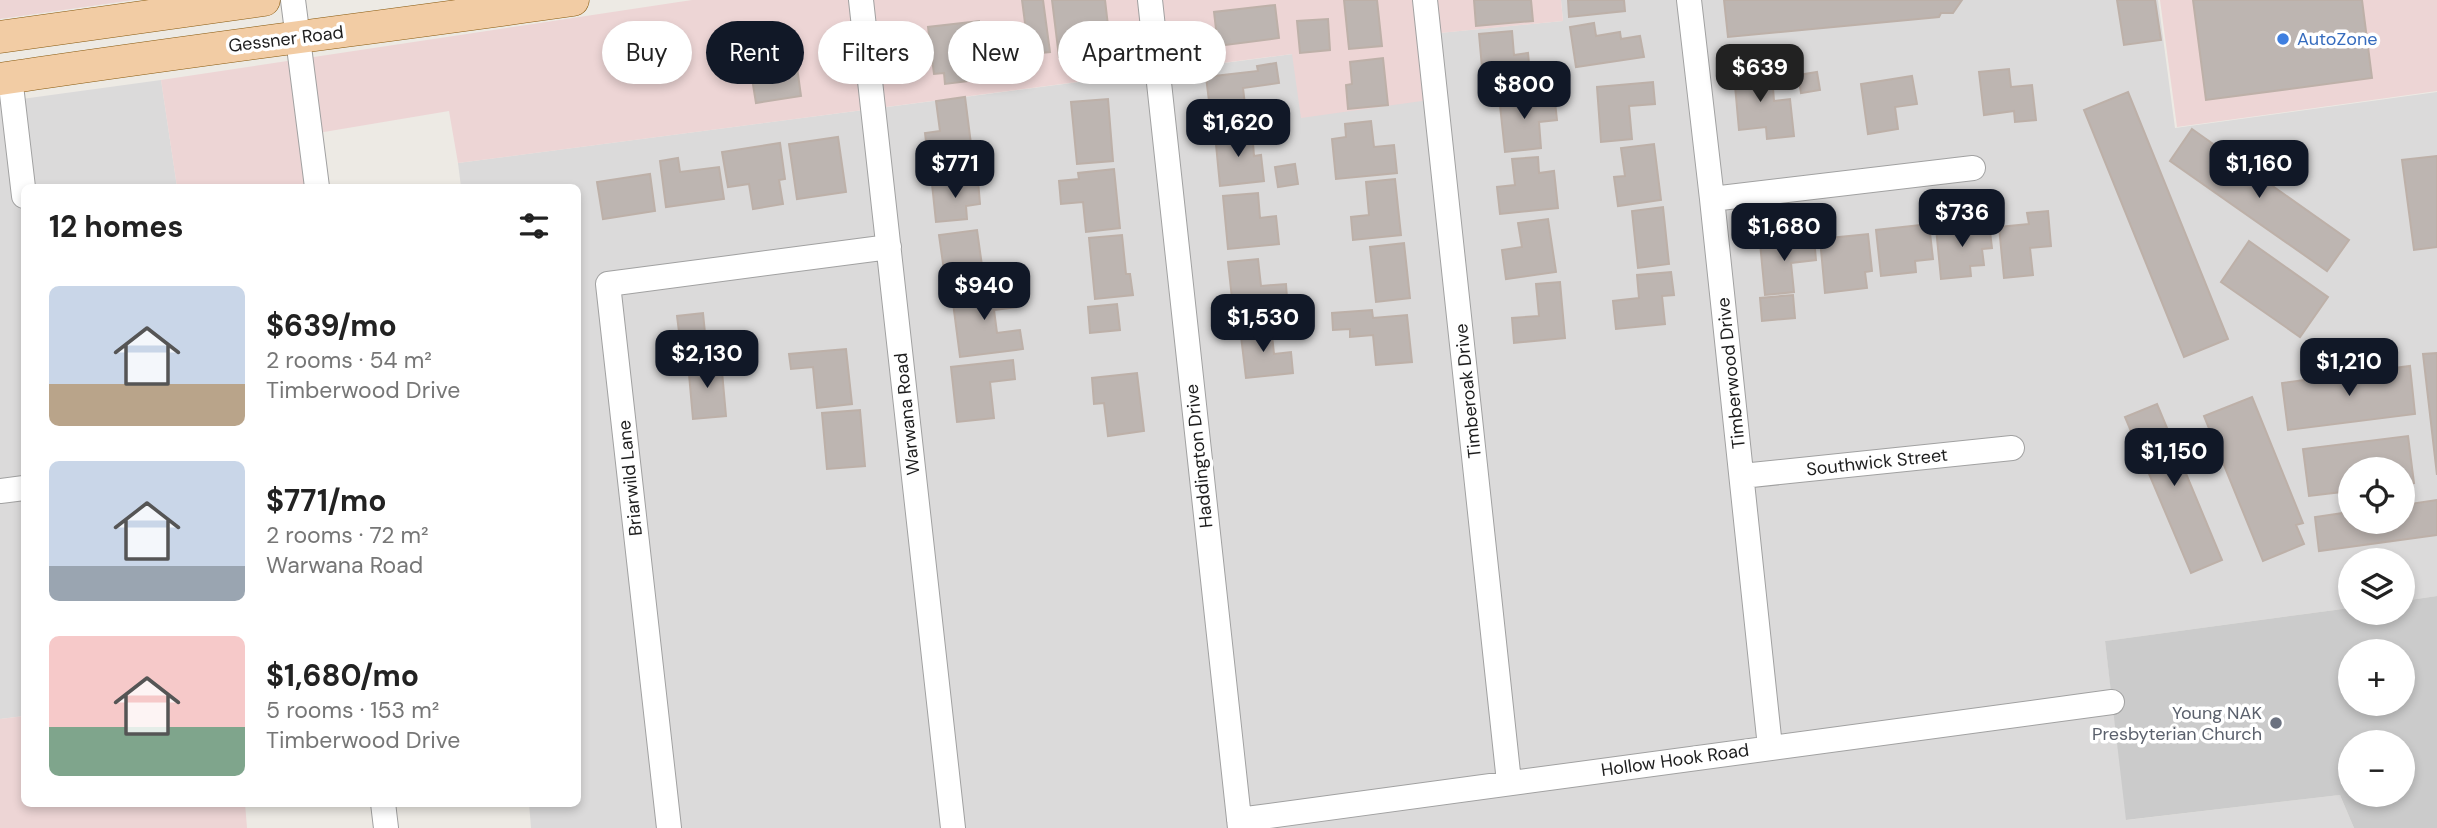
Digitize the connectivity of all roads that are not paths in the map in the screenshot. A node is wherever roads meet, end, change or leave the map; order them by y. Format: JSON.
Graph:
{"nodes":[{"id":1,"x":264,"y":0,"type":"edge"},
{"id":2,"x":293,"y":0,"type":"edge"},
{"id":3,"x":573,"y":0,"type":"edge"},
{"id":4,"x":861,"y":0,"type":"edge"},
{"id":5,"x":1150,"y":0,"type":"edge"},
{"id":6,"x":1425,"y":0,"type":"edge"},
{"id":7,"x":1689,"y":0,"type":"edge"},
{"id":8,"x":0,"y":37,"type":"edge"},
{"id":9,"x":299,"y":38,"type":"junction"},
{"id":10,"x":5,"y":78,"type":"edge"},
{"id":11,"x":1973,"y":169,"type":"dead end"},
{"id":12,"x":22,"y":184,"type":"edge"},
{"id":13,"x":317,"y":184,"type":"edge"},
{"id":14,"x":1712,"y":199,"type":"junction"},
{"id":15,"x":889,"y":247,"type":"junction"},
{"id":16,"x":2012,"y":448,"type":"dead end"},
{"id":17,"x":1742,"y":476,"type":"junction"},
{"id":18,"x":21,"y":488,"type":"edge"},
{"id":19,"x":0,"y":491,"type":"edge"},
{"id":20,"x":2112,"y":702,"type":"dead end"},
{"id":21,"x":1770,"y":747,"type":"junction"},
{"id":22,"x":1509,"y":782,"type":"junction"},
{"id":23,"x":383,"y":807,"type":"edge"},
{"id":24,"x":1239,"y":824,"type":"edge"},
{"id":25,"x":386,"y":828,"type":"edge"},
{"id":26,"x":669,"y":828,"type":"edge"},
{"id":27,"x":953,"y":828,"type":"edge"}],
"edges":[{"from":1,"to":8,"type":"main road"},
{"from":2,"to":9,"type":"street"},
{"from":3,"to":9,"type":"main road","name":"Gessner Road"},
{"from":4,"to":15,"type":"street","name":"Warwana Road"},
{"from":5,"to":24,"type":"street","name":"Haddington Drive"},
{"from":6,"to":22,"type":"street","name":"Timberoak Drive"},
{"from":7,"to":14,"type":"street","name":"Timberwood Drive"},
{"from":9,"to":10,"type":"main road","name":"Gessner Road"},
{"from":9,"to":13,"type":"street"},
{"from":10,"to":12,"type":"street"},
{"from":11,"to":14,"type":"street"},
{"from":14,"to":17,"type":"street","name":"Timberwood Drive"},
{"from":15,"to":26,"type":"street","name":"Briarwild Lane"},
{"from":15,"to":27,"type":"street","name":"Warwana Road"},
{"from":16,"to":17,"type":"street","name":"Southwick Street"},
{"from":17,"to":21,"type":"street","name":"Timberwood Drive"},
{"from":18,"to":19,"type":"street"},
{"from":20,"to":21,"type":"street","name":"Hollow Hook Road"},
{"from":21,"to":22,"type":"street","name":"Hollow Hook Road"},
{"from":22,"to":24,"type":"street","name":"Hollow Hook Road"},
{"from":23,"to":25,"type":"street"}]}
